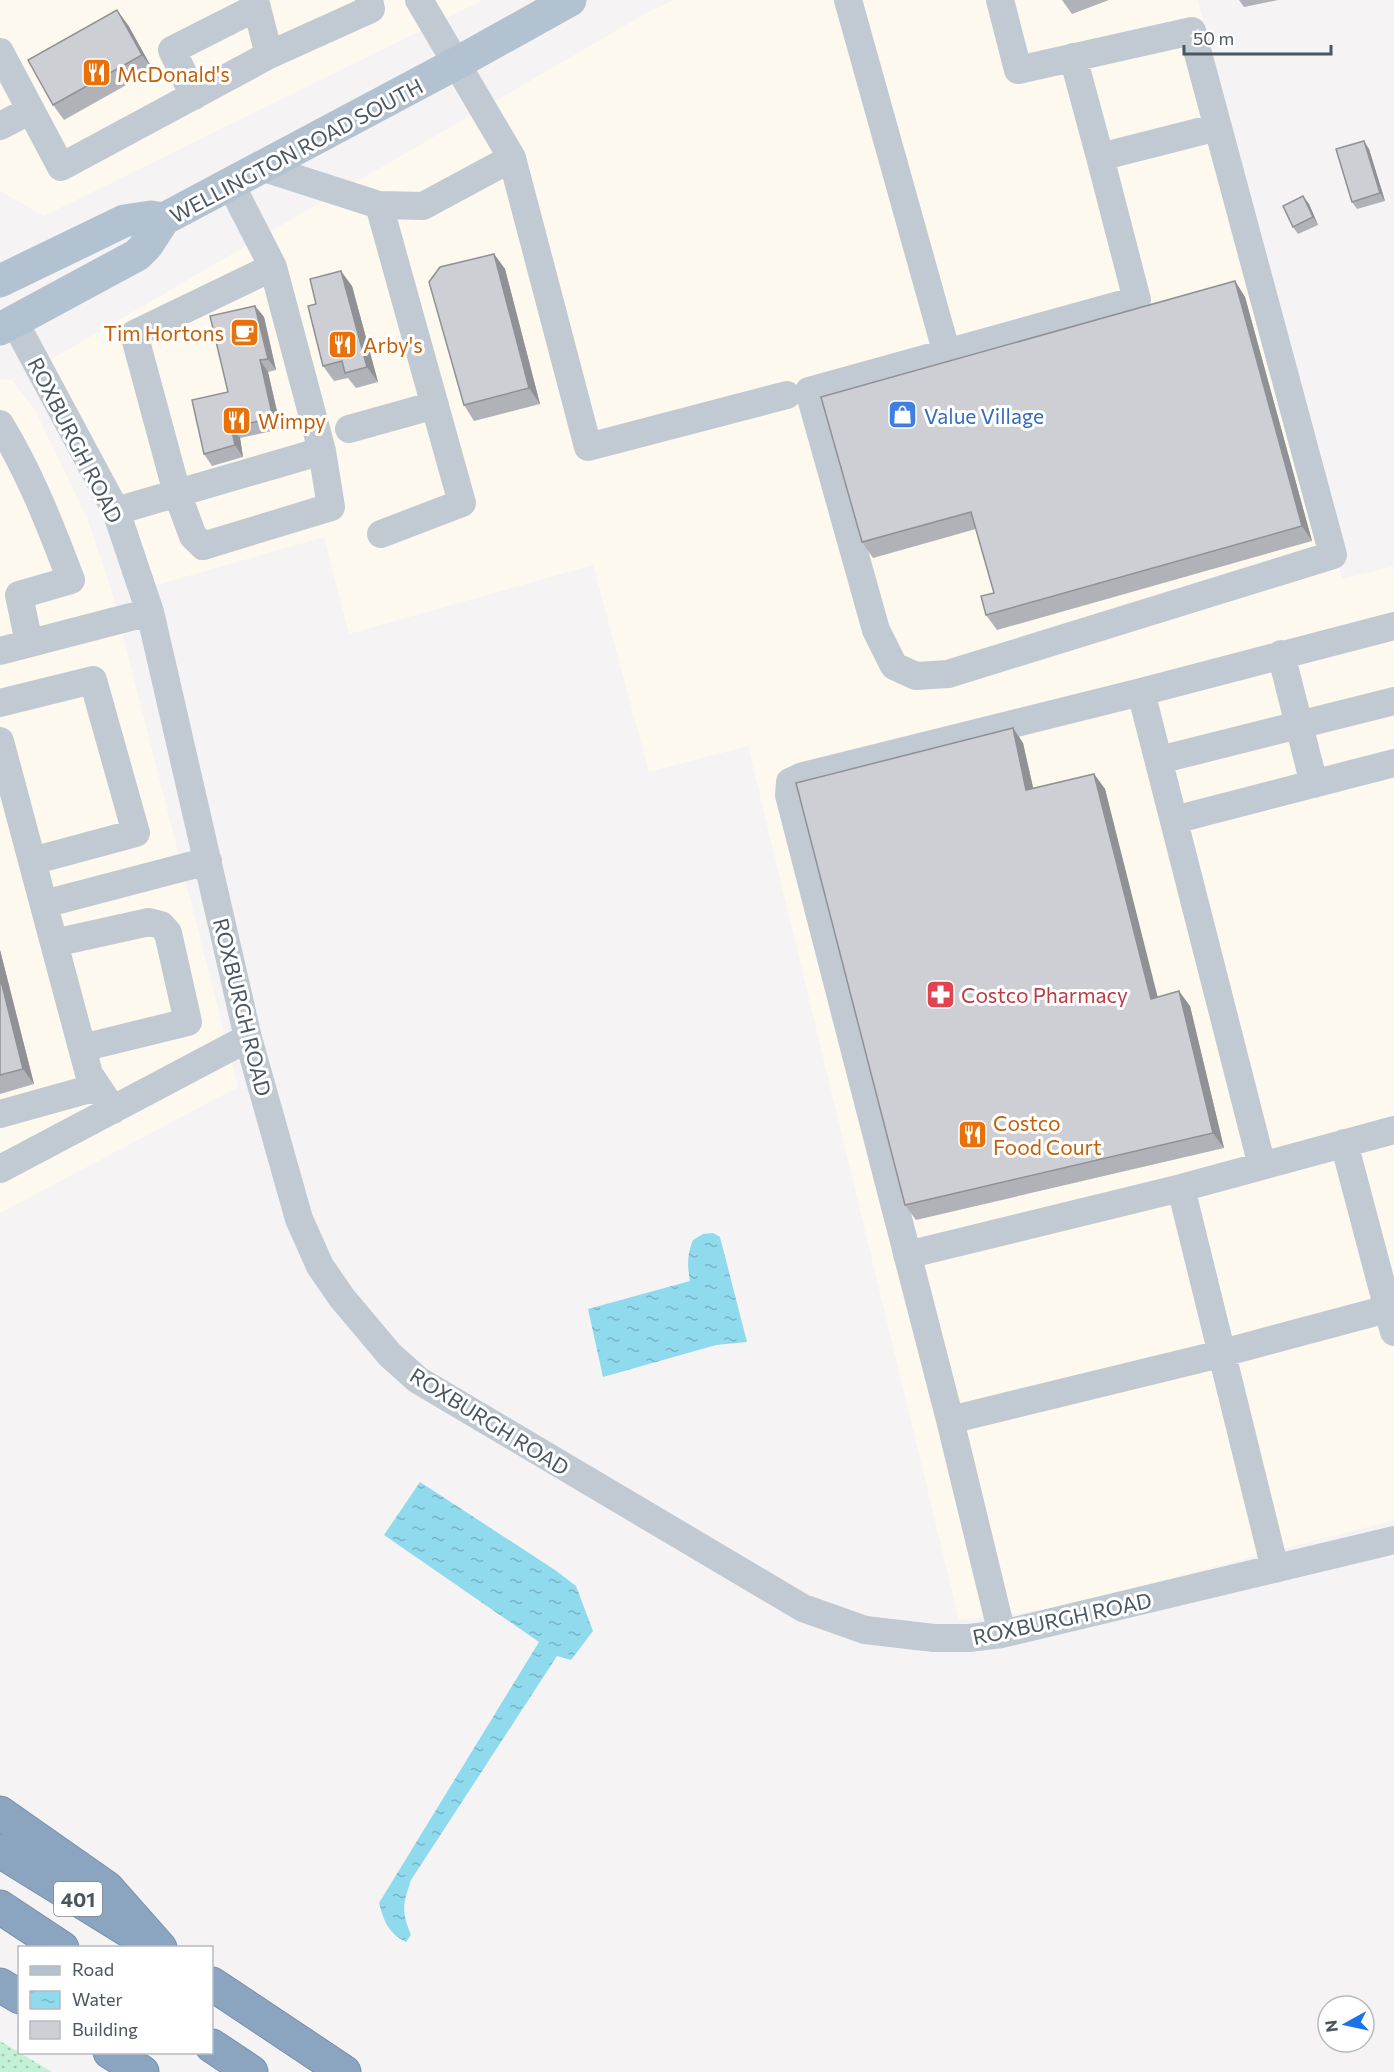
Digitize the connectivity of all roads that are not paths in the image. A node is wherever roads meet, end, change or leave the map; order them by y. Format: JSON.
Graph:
{"nodes":[{"id":1,"x":369,"y":0,"type":"edge"},
{"id":2,"x":419,"y":0,"type":"edge"},
{"id":3,"x":570,"y":0,"type":"edge"},
{"id":4,"x":848,"y":0,"type":"edge"},
{"id":5,"x":1000,"y":0,"type":"edge"},
{"id":6,"x":256,"y":3,"type":"edge"},
{"id":7,"x":269,"y":56,"type":"junction"},
{"id":8,"x":1073,"y":57,"type":"junction"},
{"id":9,"x":1,"y":58,"type":"edge"},
{"id":10,"x":457,"y":63,"type":"junction"},
{"id":11,"x":194,"y":96,"type":"junction"},
{"id":12,"x":31,"y":110,"type":"junction"},
{"id":13,"x":0,"y":126,"type":"edge"},
{"id":14,"x":1218,"y":127,"type":"junction"},
{"id":15,"x":1100,"y":157,"type":"junction"},
{"id":16,"x":512,"y":158,"type":"junction"},
{"id":17,"x":261,"y":167,"type":"junction"},
{"id":18,"x":230,"y":183,"type":"junction"},
{"id":19,"x":379,"y":205,"type":"junction"},
{"id":20,"x":164,"y":219,"type":"junction"},
{"id":21,"x":276,"y":277,"type":"junction"},
{"id":22,"x":0,"y":281,"type":"edge"},
{"id":23,"x":4,"y":316,"type":"edge"},
{"id":24,"x":947,"y":354,"type":"junction"},
{"id":25,"x":787,"y":395,"type":"dead end"},
{"id":26,"x":435,"y":405,"type":"junction"},
{"id":27,"x":0,"y":424,"type":"edge"},
{"id":28,"x":348,"y":429,"type":"dead end"},
{"id":29,"x":322,"y":451,"type":"junction"},
{"id":30,"x":177,"y":493,"type":"junction"},
{"id":31,"x":116,"y":511,"type":"junction"},
{"id":32,"x":381,"y":534,"type":"dead end"},
{"id":33,"x":150,"y":612,"type":"junction"},
{"id":34,"x":1394,"y":626,"type":"edge"},
{"id":35,"x":29,"y":643,"type":"junction"},
{"id":36,"x":0,"y":651,"type":"edge"},
{"id":37,"x":1281,"y":654,"type":"junction"},
{"id":38,"x":1141,"y":692,"type":"junction"},
{"id":39,"x":1394,"y":701,"type":"edge"},
{"id":40,"x":0,"y":703,"type":"edge"},
{"id":41,"x":1299,"y":725,"type":"junction"},
{"id":42,"x":0,"y":741,"type":"edge"},
{"id":43,"x":1159,"y":759,"type":"junction"},
{"id":44,"x":1394,"y":763,"type":"edge"},
{"id":45,"x":1314,"y":784,"type":"junction"},
{"id":46,"x":1174,"y":820,"type":"junction"},
{"id":47,"x":32,"y":861,"type":"junction"},
{"id":48,"x":208,"y":861,"type":"junction"},
{"id":49,"x":44,"y":904,"type":"junction"},
{"id":50,"x":54,"y":943,"type":"junction"},
{"id":51,"x":248,"y":1038,"type":"junction"},
{"id":52,"x":82,"y":1048,"type":"junction"},
{"id":53,"x":97,"y":1087,"type":"junction"},
{"id":54,"x":113,"y":1110,"type":"junction"},
{"id":55,"x":0,"y":1114,"type":"edge"},
{"id":56,"x":1393,"y":1135,"type":"edge"},
{"id":57,"x":1344,"y":1143,"type":"junction"},
{"id":58,"x":1262,"y":1166,"type":"junction"},
{"id":59,"x":0,"y":1169,"type":"edge"},
{"id":60,"x":1180,"y":1188,"type":"junction"},
{"id":61,"x":907,"y":1255,"type":"junction"},
{"id":62,"x":1391,"y":1320,"type":"edge"},
{"id":63,"x":1222,"y":1353,"type":"junction"},
{"id":64,"x":950,"y":1420,"type":"junction"},
{"id":65,"x":1394,"y":1540,"type":"edge"},
{"id":66,"x":1275,"y":1569,"type":"junction"},
{"id":67,"x":1002,"y":1634,"type":"junction"},
{"id":68,"x":0,"y":1813,"type":"edge"},
{"id":69,"x":0,"y":1851,"type":"edge"},
{"id":70,"x":0,"y":1906,"type":"edge"},
{"id":71,"x":60,"y":1946,"type":"edge"},
{"id":72,"x":156,"y":1946,"type":"edge"},
{"id":73,"x":157,"y":1946,"type":"edge"},
{"id":74,"x":0,"y":1984,"type":"edge"},
{"id":75,"x":213,"y":1985,"type":"edge"},
{"id":76,"x":18,"y":1996,"type":"edge"},
{"id":77,"x":213,"y":2047,"type":"edge"},
{"id":78,"x":113,"y":2054,"type":"edge"},
{"id":79,"x":142,"y":2072,"type":"edge"},
{"id":80,"x":251,"y":2072,"type":"edge"},
{"id":81,"x":344,"y":2072,"type":"edge"}],
"edges":[{"from":1,"to":7,"type":"street"},
{"from":2,"to":10,"type":"street"},
{"from":3,"to":10,"type":"main road","name":"WELLINGTON ROAD SOUTH"},
{"from":4,"to":24,"type":"street"},
{"from":5,"to":8,"type":"street"},
{"from":6,"to":7,"type":"street"},
{"from":6,"to":11,"type":"street"},
{"from":7,"to":11,"type":"street"},
{"from":8,"to":14,"type":"street"},
{"from":8,"to":15,"type":"street"},
{"from":9,"to":12,"type":"street"},
{"from":10,"to":16,"type":"street"},
{"from":10,"to":17,"type":"main road","name":"WELLINGTON ROAD SOUTH"},
{"from":11,"to":12,"type":"street"},
{"from":12,"to":13,"type":"street"},
{"from":14,"to":15,"type":"street"},
{"from":14,"to":24,"type":"street"},
{"from":15,"to":24,"type":"street"},
{"from":16,"to":19,"type":"street"},
{"from":16,"to":25,"type":"street"},
{"from":17,"to":18,"type":"main road","name":"WELLINGTON ROAD SOUTH"},
{"from":17,"to":19,"type":"street"},
{"from":18,"to":20,"type":"main road","name":"WELLINGTON ROAD SOUTH"},
{"from":18,"to":21,"type":"street"},
{"from":19,"to":26,"type":"street"},
{"from":20,"to":22,"type":"main road"},
{"from":20,"to":23,"type":"main road","name":"WELLINGTON ROAD SOUTH"},
{"from":21,"to":29,"type":"street"},
{"from":21,"to":30,"type":"street"},
{"from":23,"to":31,"type":"street","name":"ROXBURGH ROAD"},
{"from":26,"to":28,"type":"street"},
{"from":26,"to":32,"type":"street"},
{"from":27,"to":35,"type":"street"},
{"from":29,"to":30,"type":"street"},
{"from":29,"to":30,"type":"street"},
{"from":30,"to":31,"type":"street"},
{"from":31,"to":33,"type":"street","name":"ROXBURGH ROAD"},
{"from":33,"to":35,"type":"street"},
{"from":33,"to":48,"type":"street","name":"ROXBURGH ROAD"},
{"from":34,"to":37,"type":"street"},
{"from":35,"to":36,"type":"street"},
{"from":37,"to":38,"type":"street"},
{"from":37,"to":41,"type":"street"},
{"from":38,"to":43,"type":"street"},
{"from":38,"to":61,"type":"street"},
{"from":39,"to":41,"type":"street"},
{"from":40,"to":47,"type":"street"},
{"from":41,"to":43,"type":"street"},
{"from":41,"to":45,"type":"street"},
{"from":42,"to":47,"type":"street"},
{"from":43,"to":46,"type":"street"},
{"from":44,"to":45,"type":"street"},
{"from":45,"to":46,"type":"street"},
{"from":46,"to":58,"type":"street"},
{"from":47,"to":49,"type":"street"},
{"from":48,"to":49,"type":"street"},
{"from":48,"to":51,"type":"street","name":"ROXBURGH ROAD"},
{"from":49,"to":50,"type":"street"},
{"from":50,"to":52,"type":"street"},
{"from":50,"to":52,"type":"street"},
{"from":51,"to":54,"type":"street"},
{"from":51,"to":67,"type":"street","name":"ROXBURGH ROAD"},
{"from":52,"to":53,"type":"street"},
{"from":53,"to":54,"type":"street"},
{"from":53,"to":55,"type":"street"},
{"from":54,"to":59,"type":"street"},
{"from":56,"to":57,"type":"street"},
{"from":57,"to":58,"type":"street"},
{"from":57,"to":62,"type":"street"},
{"from":58,"to":60,"type":"street"},
{"from":60,"to":61,"type":"street"},
{"from":60,"to":63,"type":"street"},
{"from":61,"to":64,"type":"street"},
{"from":62,"to":63,"type":"street"},
{"from":63,"to":64,"type":"street"},
{"from":63,"to":66,"type":"street"},
{"from":64,"to":67,"type":"street"},
{"from":65,"to":66,"type":"street","name":"ROXBURGH ROAD"},
{"from":66,"to":67,"type":"street","name":"ROXBURGH ROAD"},
{"from":68,"to":73,"type":"highway"},
{"from":69,"to":72,"type":"highway","number":"401"},
{"from":70,"to":71,"type":"highway","number":"401"},
{"from":74,"to":76,"type":"highway"},
{"from":75,"to":81,"type":"highway"},
{"from":77,"to":80,"type":"highway"},
{"from":78,"to":79,"type":"highway"}]}
